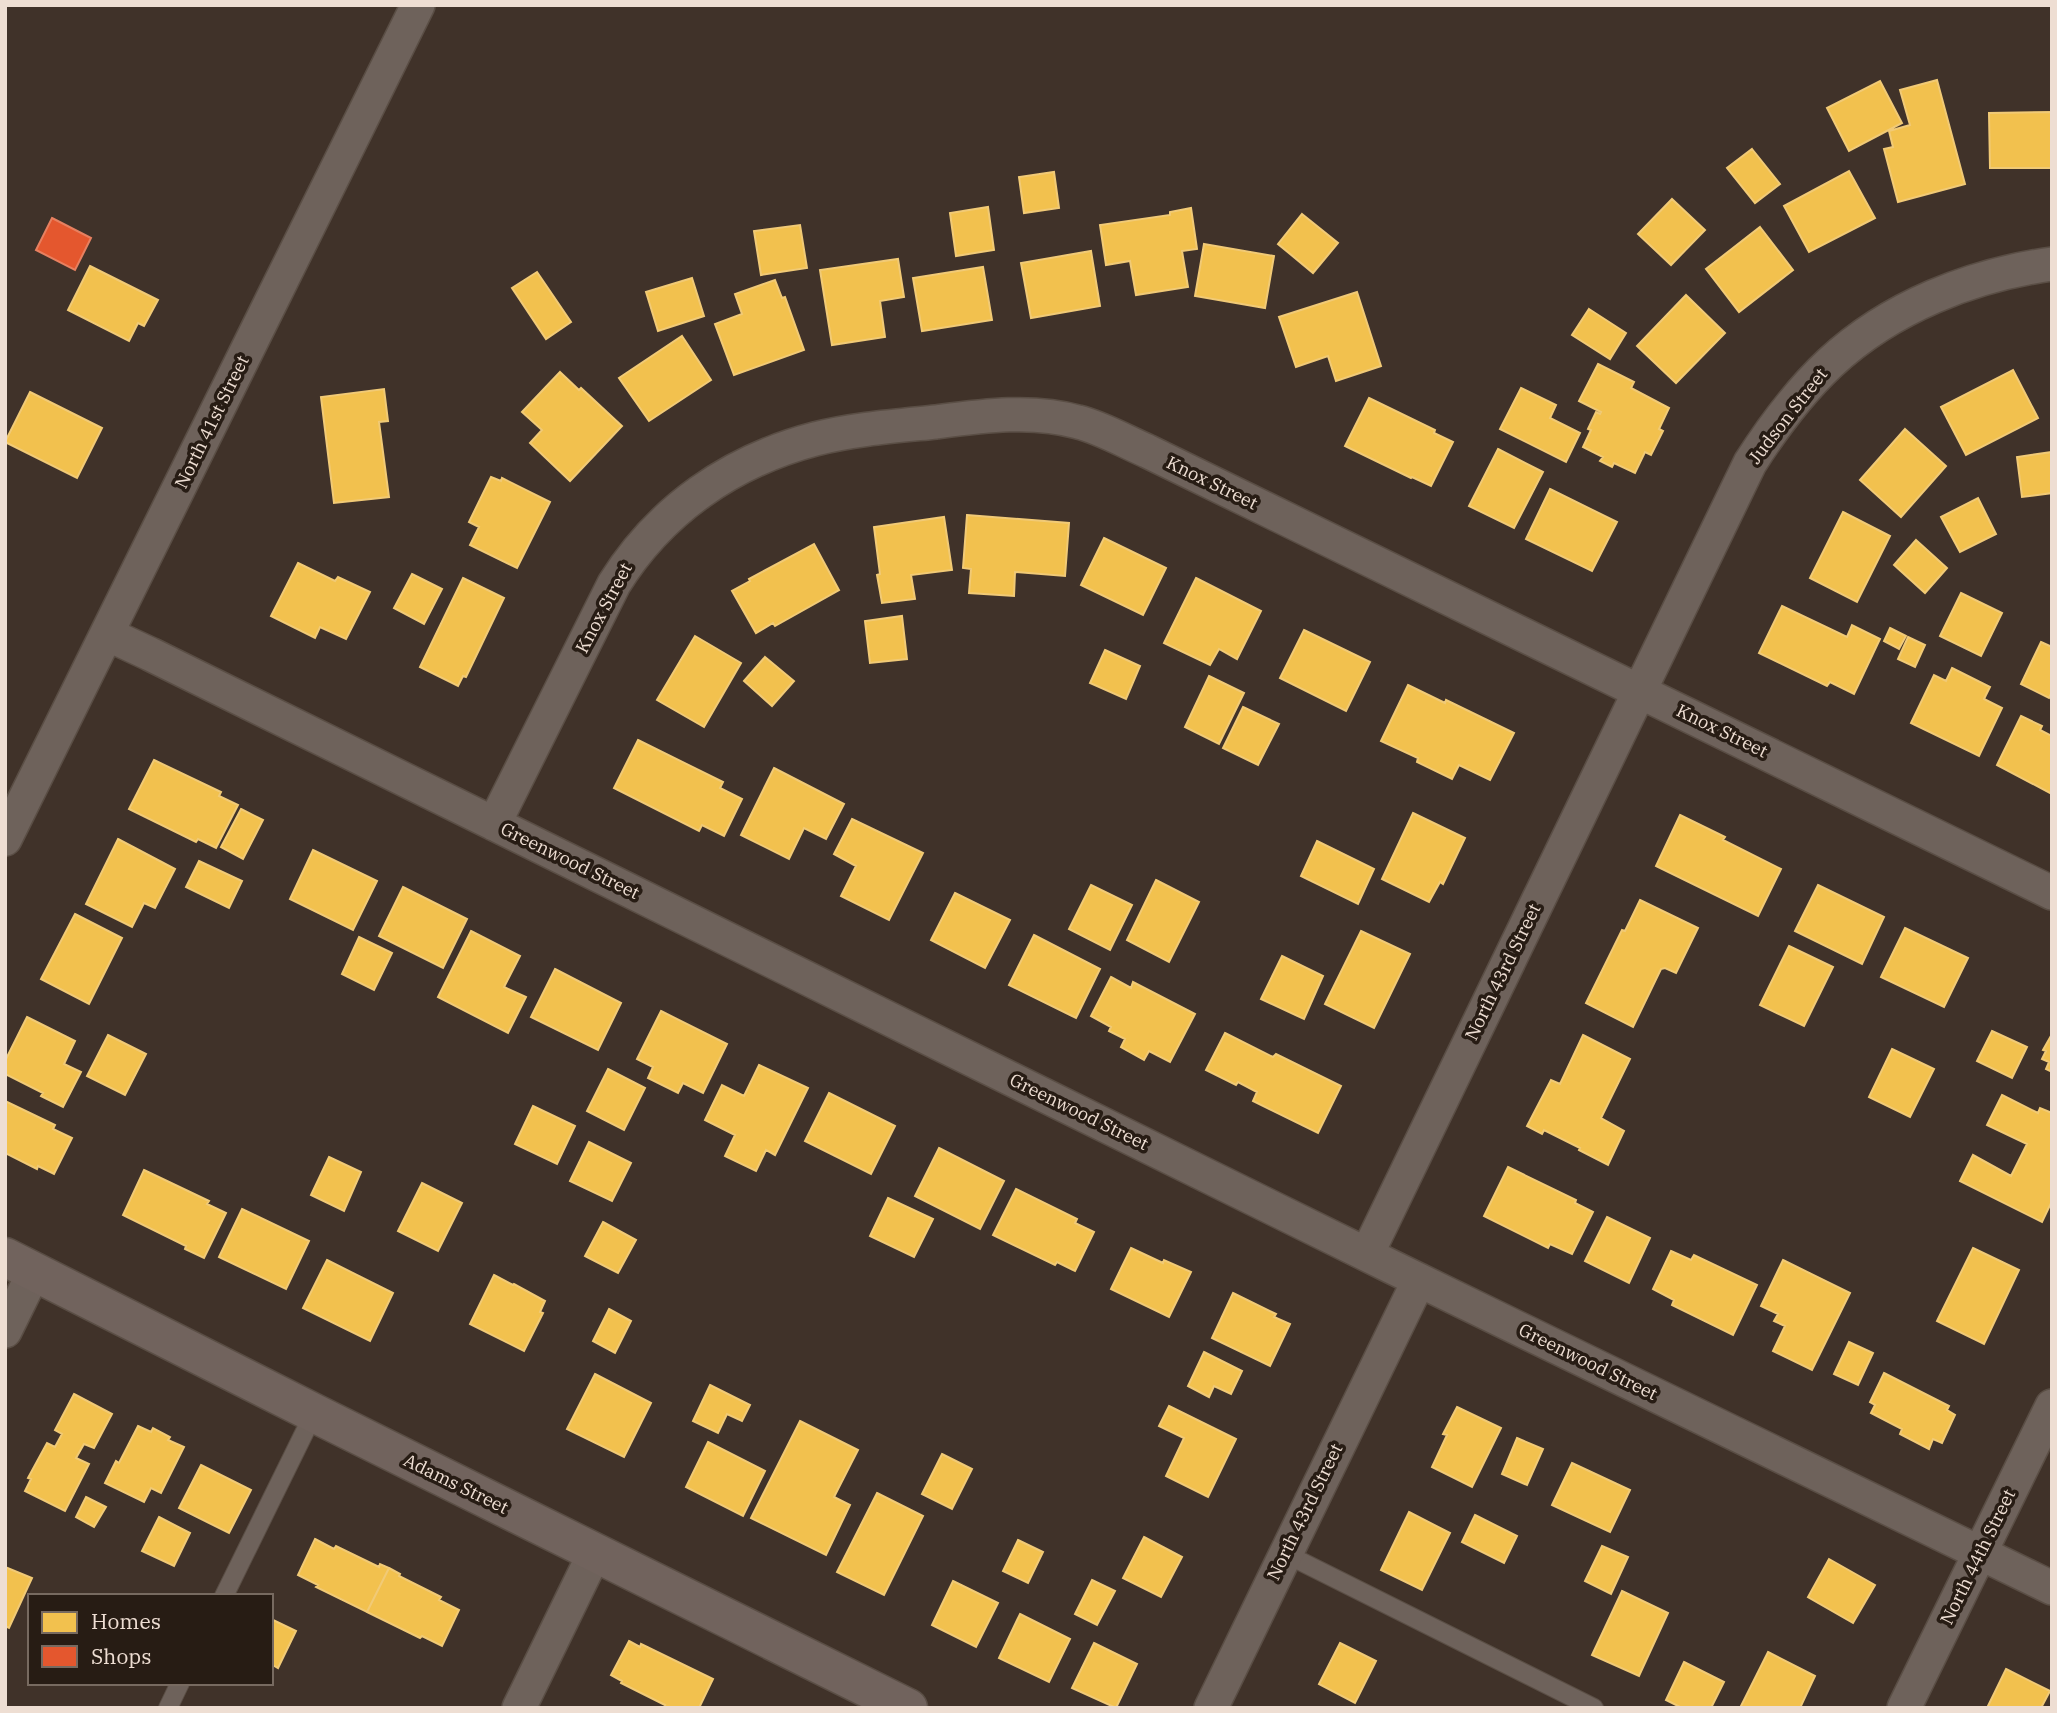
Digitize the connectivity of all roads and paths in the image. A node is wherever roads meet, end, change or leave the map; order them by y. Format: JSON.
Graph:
{"nodes":[{"id":1,"x":418,"y":5,"type":"edge"},
{"id":2,"x":2052,"y":264,"type":"edge"},
{"id":3,"x":107,"y":634,"type":"junction"},
{"id":4,"x":1639,"y":690,"type":"junction"},
{"id":5,"x":494,"y":824,"type":"junction"},
{"id":6,"x":5,"y":839,"type":"edge"},
{"id":7,"x":2052,"y":893,"type":"edge"},
{"id":8,"x":1367,"y":1254,"type":"junction"},
{"id":9,"x":20,"y":1265,"type":"edge"},
{"id":10,"x":1419,"y":1280,"type":"junction"},
{"id":11,"x":5,"y":1331,"type":"edge"},
{"id":12,"x":2052,"y":1406,"type":"edge"},
{"id":13,"x":314,"y":1413,"type":"junction"},
{"id":14,"x":596,"y":1552,"type":"junction"},
{"id":15,"x":1981,"y":1552,"type":"junction"},
{"id":16,"x":1284,"y":1553,"type":"junction"},
{"id":17,"x":2052,"y":1588,"type":"edge"},
{"id":18,"x":225,"y":1594,"type":"edge"},
{"id":19,"x":179,"y":1685,"type":"edge"},
{"id":20,"x":884,"y":1702,"type":"edge"},
{"id":21,"x":168,"y":1708,"type":"edge"},
{"id":22,"x":519,"y":1708,"type":"edge"},
{"id":23,"x":1211,"y":1708,"type":"edge"},
{"id":24,"x":1594,"y":1708,"type":"edge"},
{"id":25,"x":1904,"y":1708,"type":"edge"}],
"edges":[{"from":1,"to":3,"type":"street","name":"North 41st Street"},
{"from":2,"to":4,"type":"street","name":"Judson Street"},
{"from":3,"to":5,"type":"street","name":"Greenwood Street"},
{"from":3,"to":6,"type":"street","name":"North 41st Street"},
{"from":4,"to":5,"type":"street","name":"Knox Street"},
{"from":4,"to":7,"type":"street","name":"Knox Street"},
{"from":4,"to":8,"type":"street","name":"North 43rd Street"},
{"from":5,"to":8,"type":"street","name":"Greenwood Street"},
{"from":8,"to":10,"type":"street","name":"Greenwood Street"},
{"from":9,"to":11,"type":"street"},
{"from":9,"to":13,"type":"main road","name":"Adams Street"},
{"from":10,"to":15,"type":"street","name":"Greenwood Street"},
{"from":10,"to":16,"type":"street","name":"North 43rd Street"},
{"from":12,"to":15,"type":"street","name":"North 44th Street"},
{"from":13,"to":14,"type":"main road","name":"Adams Street"},
{"from":13,"to":18,"type":"lane"},
{"from":14,"to":20,"type":"main road","name":"Adams Street"},
{"from":14,"to":22,"type":"street"},
{"from":15,"to":17,"type":"street","name":"Greenwood Street"},
{"from":15,"to":25,"type":"street","name":"North 44th Street"},
{"from":16,"to":23,"type":"street","name":"North 43rd Street"},
{"from":16,"to":24,"type":"lane"},
{"from":19,"to":21,"type":"lane"}]}
